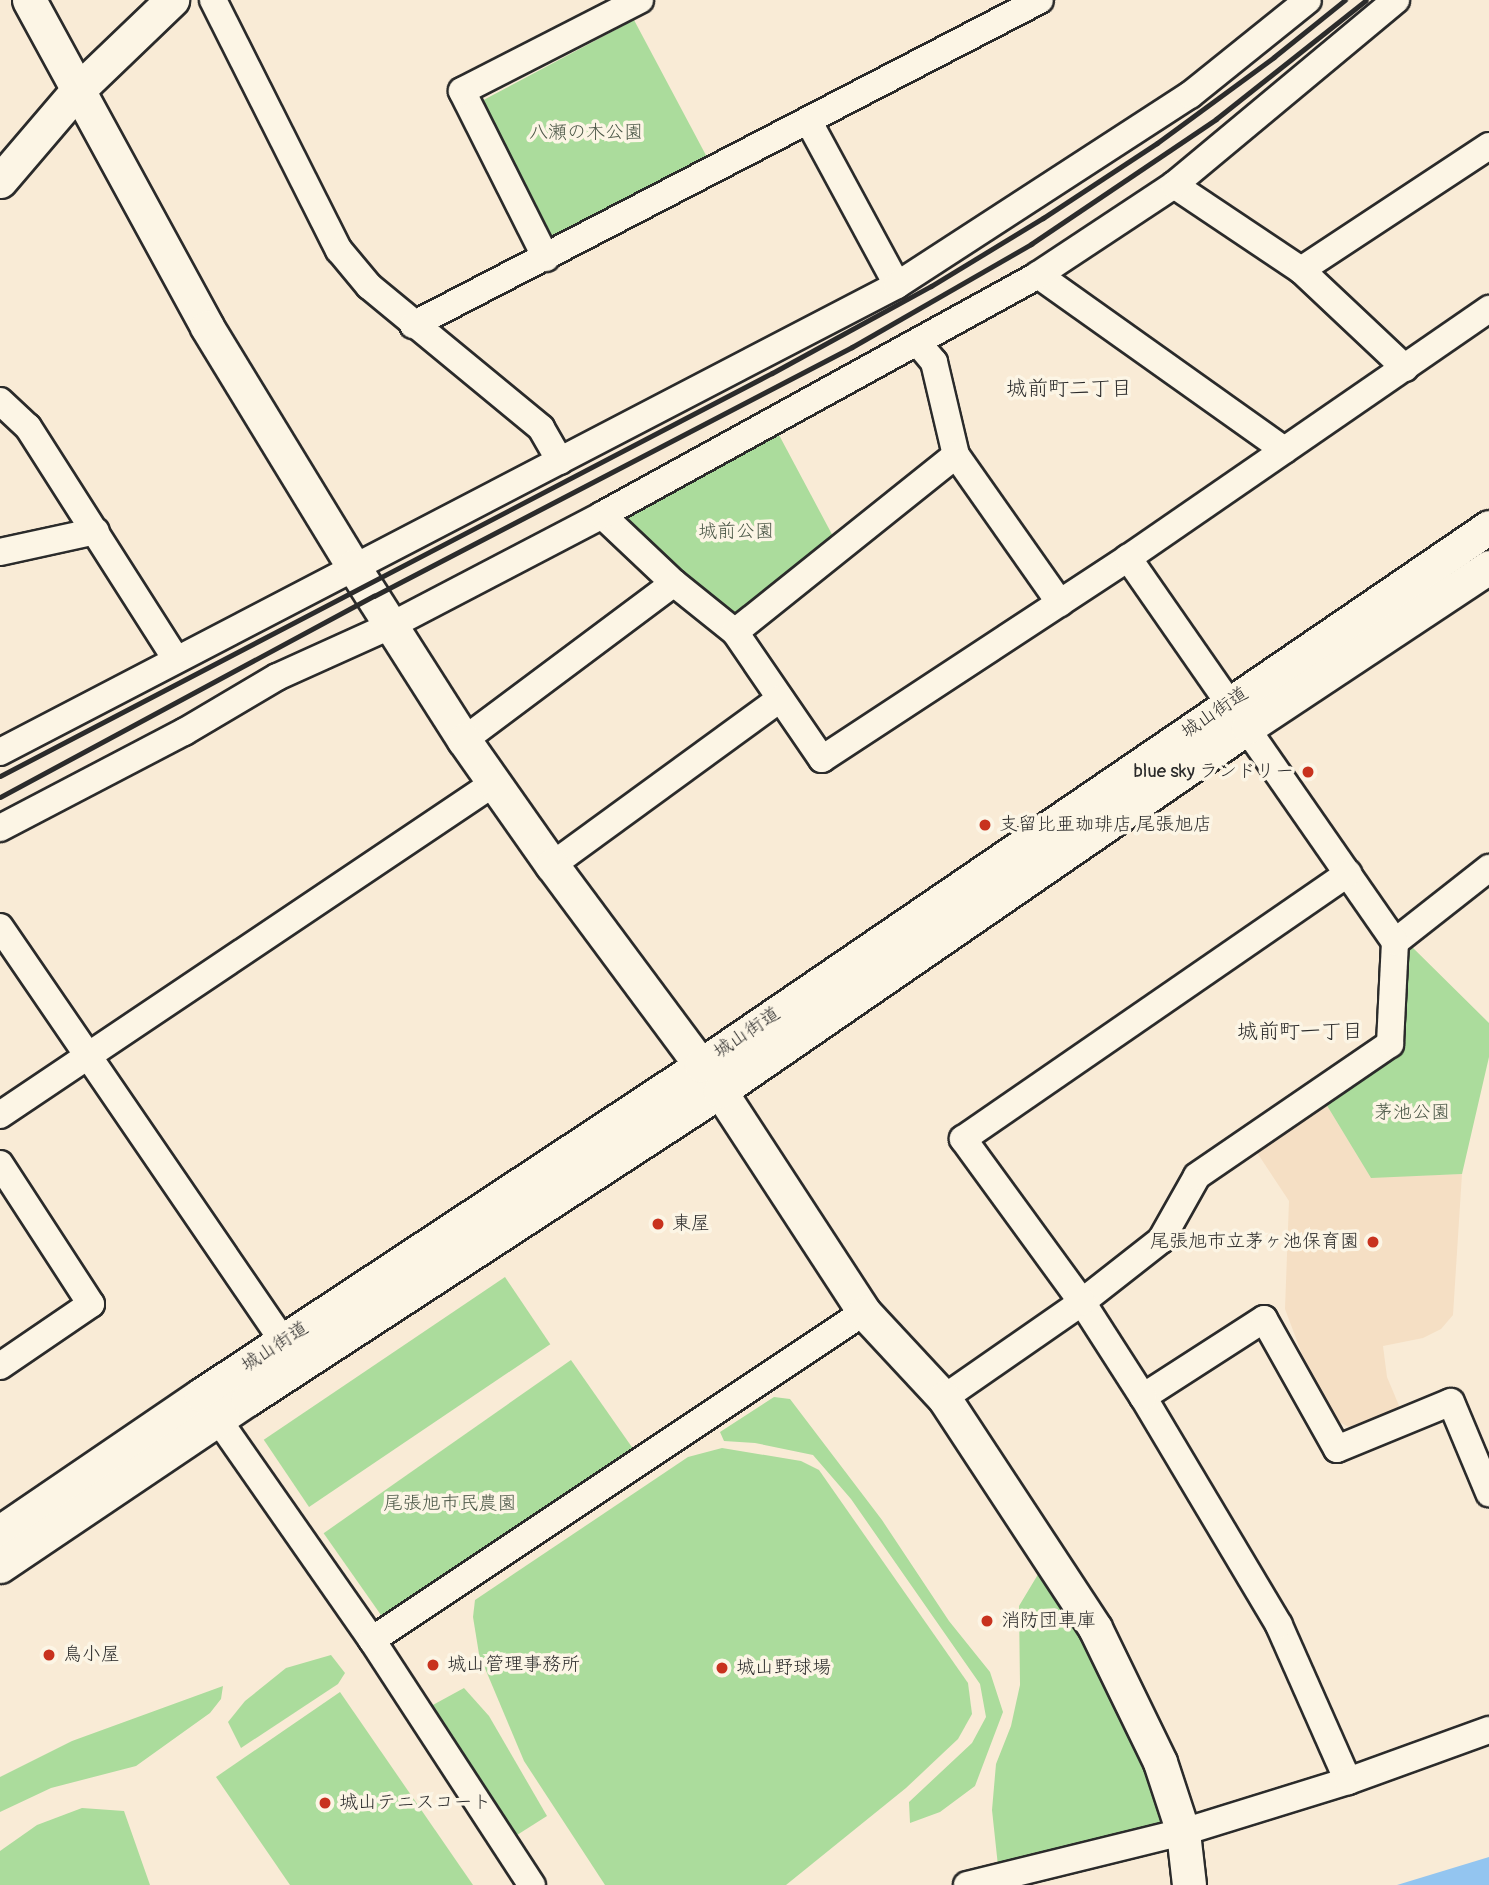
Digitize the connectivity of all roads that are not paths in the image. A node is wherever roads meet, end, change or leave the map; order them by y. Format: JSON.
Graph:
{"nodes":[{"id":1,"x":29,"y":0,"type":"edge"},
{"id":2,"x":172,"y":0,"type":"edge"},
{"id":3,"x":213,"y":0,"type":"edge"},
{"id":4,"x":640,"y":0,"type":"edge"},
{"id":5,"x":1040,"y":0,"type":"edge"},
{"id":6,"x":1308,"y":0,"type":"edge"},
{"id":7,"x":1396,"y":0,"type":"edge"},
{"id":8,"x":77,"y":91,"type":"junction"},
{"id":9,"x":809,"y":122,"type":"junction"},
{"id":10,"x":1489,"y":146,"type":"edge"},
{"id":11,"x":0,"y":181,"type":"edge"},
{"id":12,"x":1174,"y":185,"type":"junction"},
{"id":13,"x":546,"y":258,"type":"junction"},
{"id":14,"x":1301,"y":270,"type":"junction"},
{"id":15,"x":1038,"y":275,"type":"junction"},
{"id":16,"x":897,"y":285,"type":"junction"},
{"id":17,"x":1489,"y":309,"type":"edge"},
{"id":18,"x":414,"y":325,"type":"junction"},
{"id":19,"x":918,"y":343,"type":"junction"},
{"id":20,"x":1405,"y":368,"type":"junction"},
{"id":21,"x":0,"y":401,"type":"edge"},
{"id":22,"x":1284,"y":450,"type":"junction"},
{"id":23,"x":956,"y":455,"type":"junction"},
{"id":24,"x":560,"y":461,"type":"junction"},
{"id":25,"x":602,"y":515,"type":"junction"},
{"id":26,"x":1489,"y":527,"type":"edge"},
{"id":27,"x":96,"y":531,"type":"junction"},
{"id":28,"x":0,"y":552,"type":"edge"},
{"id":29,"x":1128,"y":558,"type":"junction"},
{"id":30,"x":353,"y":566,"type":"junction"},
{"id":31,"x":1489,"y":567,"type":"edge"},
{"id":32,"x":674,"y":583,"type":"junction"},
{"id":33,"x":1060,"y":603,"type":"junction"},
{"id":34,"x":392,"y":625,"type":"junction"},
{"id":35,"x":735,"y":632,"type":"junction"},
{"id":36,"x":175,"y":658,"type":"junction"},
{"id":37,"x":780,"y":699,"type":"junction"},
{"id":38,"x":1239,"y":715,"type":"junction"},
{"id":39,"x":464,"y":740,"type":"junction"},
{"id":40,"x":0,"y":752,"type":"edge"},
{"id":41,"x":494,"y":783,"type":"junction"},
{"id":42,"x":0,"y":828,"type":"edge"},
{"id":43,"x":552,"y":865,"type":"junction"},
{"id":44,"x":1489,"y":868,"type":"edge"},
{"id":45,"x":1348,"y":873,"type":"junction"},
{"id":46,"x":0,"y":927,"type":"edge"},
{"id":47,"x":1395,"y":942,"type":"junction"},
{"id":48,"x":89,"y":1056,"type":"junction"},
{"id":49,"x":711,"y":1078,"type":"junction"},
{"id":50,"x":0,"y":1115,"type":"edge"},
{"id":51,"x":0,"y":1164,"type":"edge"},
{"id":52,"x":1082,"y":1302,"type":"junction"},
{"id":53,"x":864,"y":1311,"type":"junction"},
{"id":54,"x":283,"y":1341,"type":"junction"},
{"id":55,"x":0,"y":1366,"type":"edge"},
{"id":56,"x":1143,"y":1397,"type":"junction"},
{"id":57,"x":944,"y":1398,"type":"junction"},
{"id":58,"x":210,"y":1408,"type":"junction"},
{"id":59,"x":1489,"y":1493,"type":"edge"},
{"id":60,"x":0,"y":1532,"type":"edge"},
{"id":61,"x":0,"y":1566,"type":"edge"},
{"id":62,"x":372,"y":1640,"type":"junction"},
{"id":63,"x":1489,"y":1730,"type":"edge"},
{"id":64,"x":1348,"y":1781,"type":"junction"},
{"id":65,"x":1182,"y":1832,"type":"junction"},
{"id":66,"x":532,"y":1885,"type":"edge"},
{"id":67,"x":967,"y":1885,"type":"edge"},
{"id":68,"x":1189,"y":1885,"type":"edge"}],
"edges":[{"from":1,"to":8,"type":"street"},
{"from":2,"to":8,"type":"street"},
{"from":3,"to":18,"type":"street"},
{"from":4,"to":13,"type":"street"},
{"from":5,"to":9,"type":"street"},
{"from":6,"to":16,"type":"street"},
{"from":7,"to":12,"type":"street"},
{"from":8,"to":11,"type":"street"},
{"from":8,"to":30,"type":"street"},
{"from":9,"to":13,"type":"street"},
{"from":9,"to":16,"type":"street"},
{"from":10,"to":14,"type":"street"},
{"from":12,"to":14,"type":"street"},
{"from":12,"to":15,"type":"street"},
{"from":13,"to":18,"type":"street"},
{"from":14,"to":20,"type":"street"},
{"from":15,"to":19,"type":"street"},
{"from":15,"to":22,"type":"street"},
{"from":16,"to":24,"type":"street"},
{"from":17,"to":20,"type":"street"},
{"from":18,"to":24,"type":"street"},
{"from":19,"to":23,"type":"street"},
{"from":19,"to":25,"type":"street"},
{"from":20,"to":22,"type":"street"},
{"from":21,"to":27,"type":"street"},
{"from":22,"to":29,"type":"street"},
{"from":23,"to":33,"type":"street"},
{"from":23,"to":35,"type":"street"},
{"from":24,"to":30,"type":"street"},
{"from":25,"to":32,"type":"street"},
{"from":25,"to":34,"type":"street"},
{"from":26,"to":38,"type":"street","name":"城山街道"},
{"from":27,"to":28,"type":"street"},
{"from":27,"to":36,"type":"street"},
{"from":29,"to":33,"type":"street"},
{"from":29,"to":38,"type":"street"},
{"from":30,"to":34,"type":"street"},
{"from":30,"to":36,"type":"street"},
{"from":31,"to":38,"type":"street","name":"城山街道"},
{"from":32,"to":35,"type":"street"},
{"from":32,"to":39,"type":"street"},
{"from":33,"to":37,"type":"street"},
{"from":34,"to":39,"type":"street"},
{"from":34,"to":42,"type":"street"},
{"from":35,"to":37,"type":"street"},
{"from":36,"to":40,"type":"street"},
{"from":37,"to":43,"type":"street"},
{"from":38,"to":45,"type":"street"},
{"from":38,"to":49,"type":"street","name":"城山街道"},
{"from":39,"to":41,"type":"street"},
{"from":41,"to":43,"type":"street"},
{"from":41,"to":48,"type":"street"},
{"from":43,"to":49,"type":"street"},
{"from":44,"to":47,"type":"street"},
{"from":45,"to":47,"type":"street"},
{"from":45,"to":52,"type":"street"},
{"from":46,"to":48,"type":"street"},
{"from":47,"to":52,"type":"street"},
{"from":48,"to":50,"type":"street"},
{"from":48,"to":54,"type":"street"},
{"from":49,"to":53,"type":"street"},
{"from":49,"to":54,"type":"street","name":"城山街道"},
{"from":49,"to":58,"type":"street","name":"城山街道"},
{"from":51,"to":55,"type":"street"},
{"from":52,"to":56,"type":"street"},
{"from":52,"to":57,"type":"street"},
{"from":53,"to":57,"type":"street"},
{"from":53,"to":62,"type":"street"},
{"from":54,"to":58,"type":"street","name":"城山街道"},
{"from":56,"to":59,"type":"street"},
{"from":56,"to":64,"type":"street"},
{"from":57,"to":65,"type":"street"},
{"from":58,"to":60,"type":"street","name":"城山街道"},
{"from":58,"to":61,"type":"street","name":"城山街道"},
{"from":58,"to":62,"type":"street"},
{"from":62,"to":66,"type":"street"},
{"from":63,"to":64,"type":"street"},
{"from":64,"to":65,"type":"street"},
{"from":65,"to":67,"type":"street"},
{"from":65,"to":68,"type":"street"}]}
